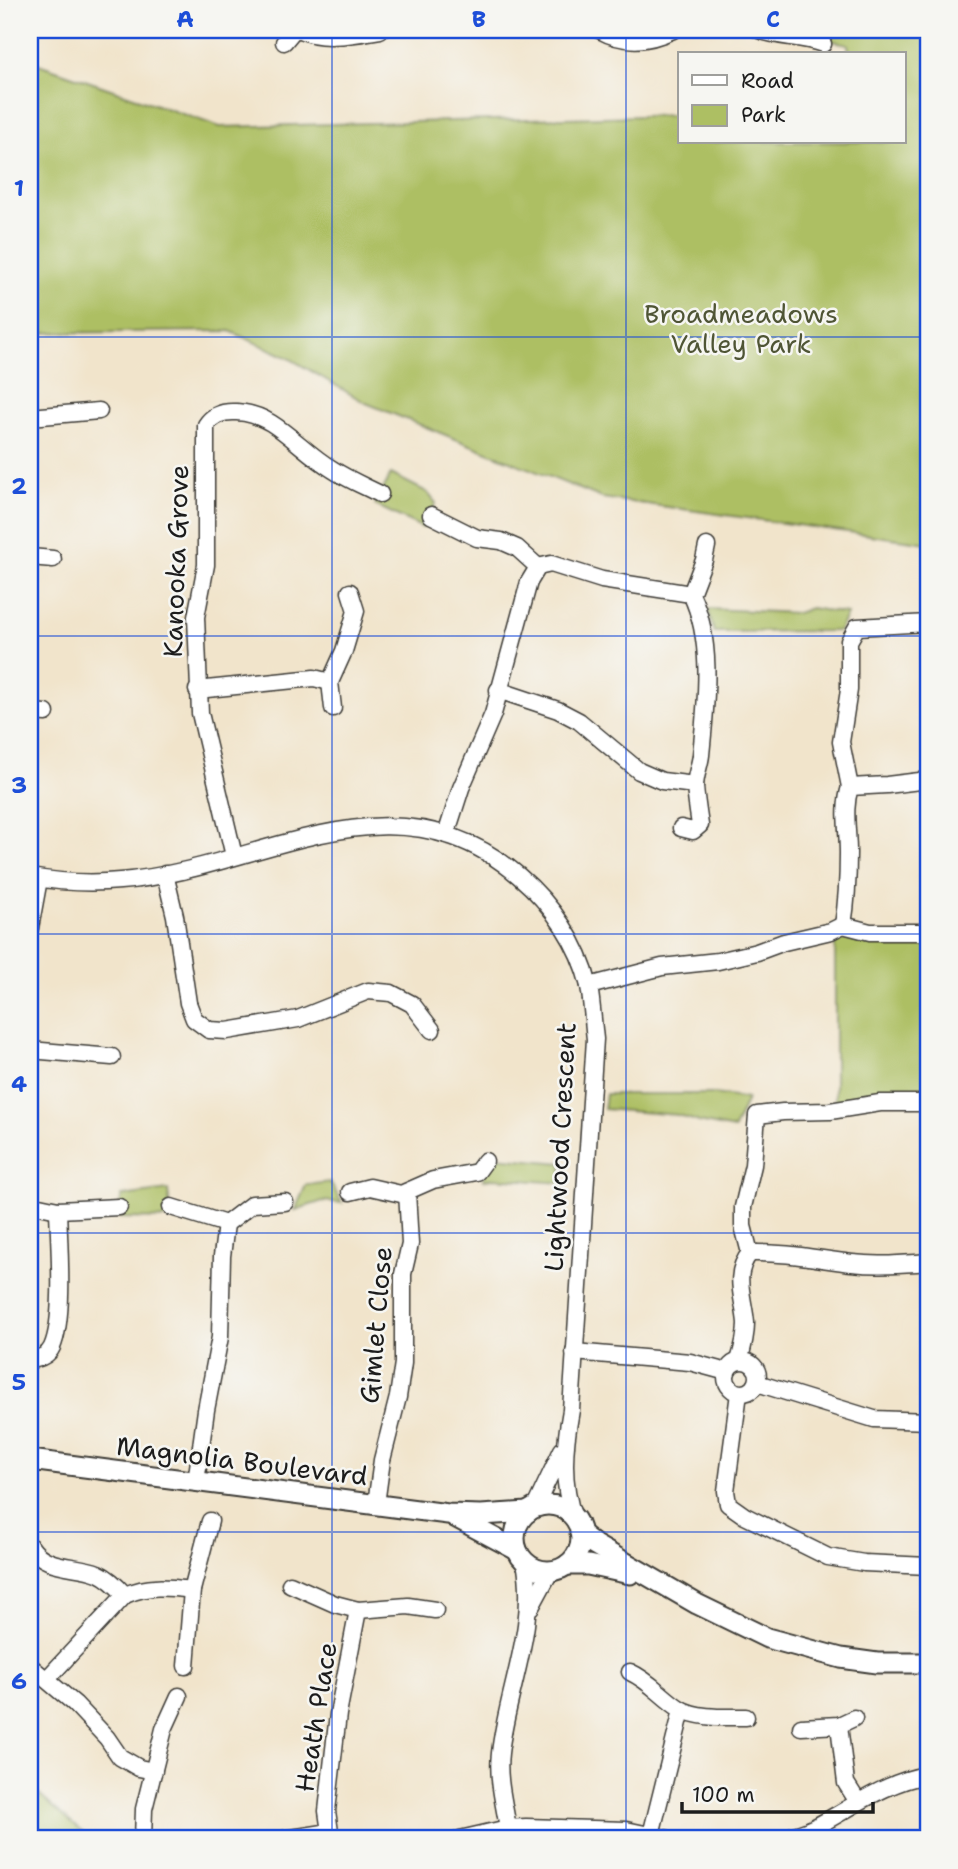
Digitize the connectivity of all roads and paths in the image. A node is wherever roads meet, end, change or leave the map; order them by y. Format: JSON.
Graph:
{"nodes":[{"id":1,"x":300,"y":30,"type":"edge"},
{"id":2,"x":380,"y":30,"type":"edge"},
{"id":3,"x":599,"y":30,"type":"edge"},
{"id":4,"x":673,"y":30,"type":"edge"},
{"id":5,"x":759,"y":30,"type":"edge"},
{"id":6,"x":823,"y":44,"type":"dead end"},
{"id":7,"x":99,"y":411,"type":"dead end"},
{"id":8,"x":30,"y":417,"type":"edge"},
{"id":9,"x":380,"y":494,"type":"dead end"},
{"id":10,"x":431,"y":515,"type":"dead end"},
{"id":11,"x":707,"y":546,"type":"dead end"},
{"id":12,"x":30,"y":557,"type":"edge"},
{"id":13,"x":53,"y":559,"type":"dead end"},
{"id":14,"x":538,"y":567,"type":"junction"},
{"id":15,"x":350,"y":592,"type":"dead end"},
{"id":16,"x":691,"y":594,"type":"junction"},
{"id":17,"x":928,"y":623,"type":"edge"},
{"id":18,"x":330,"y":682,"type":"junction"},
{"id":19,"x":197,"y":690,"type":"junction"},
{"id":20,"x":498,"y":690,"type":"junction"},
{"id":21,"x":332,"y":708,"type":"dead end"},
{"id":22,"x":928,"y":780,"type":"edge"},
{"id":23,"x":695,"y":785,"type":"junction"},
{"id":24,"x":850,"y":786,"type":"junction"},
{"id":25,"x":681,"y":828,"type":"dead end"},
{"id":26,"x":446,"y":835,"type":"junction"},
{"id":27,"x":234,"y":856,"type":"junction"},
{"id":28,"x":165,"y":874,"type":"junction"},
{"id":29,"x":32,"y":877,"type":"edge"},
{"id":30,"x":843,"y":925,"type":"junction"},
{"id":31,"x":30,"y":928,"type":"edge"},
{"id":32,"x":928,"y":932,"type":"edge"},
{"id":33,"x":589,"y":985,"type":"junction"},
{"id":34,"x":432,"y":1030,"type":"dead end"},
{"id":35,"x":30,"y":1050,"type":"edge"},
{"id":36,"x":112,"y":1057,"type":"dead end"},
{"id":37,"x":928,"y":1103,"type":"edge"},
{"id":38,"x":485,"y":1161,"type":"dead end"},
{"id":39,"x":350,"y":1192,"type":"dead end"},
{"id":40,"x":407,"y":1192,"type":"junction"},
{"id":41,"x":285,"y":1202,"type":"dead end"},
{"id":42,"x":30,"y":1204,"type":"edge"},
{"id":43,"x":119,"y":1206,"type":"dead end"},
{"id":44,"x":171,"y":1207,"type":"dead end"},
{"id":45,"x":58,"y":1210,"type":"junction"},
{"id":46,"x":226,"y":1224,"type":"junction"},
{"id":47,"x":750,"y":1253,"type":"junction"},
{"id":48,"x":928,"y":1262,"type":"edge"},
{"id":49,"x":574,"y":1352,"type":"junction"},
{"id":50,"x":30,"y":1360,"type":"edge"},
{"id":51,"x":733,"y":1367,"type":"junction"},
{"id":52,"x":757,"y":1383,"type":"junction"},
{"id":53,"x":739,"y":1393,"type":"junction"},
{"id":54,"x":928,"y":1421,"type":"edge"},
{"id":55,"x":565,"y":1445,"type":"junction"},
{"id":56,"x":30,"y":1460,"type":"edge"},
{"id":57,"x":196,"y":1482,"type":"junction"},
{"id":58,"x":376,"y":1504,"type":"junction"},
{"id":59,"x":531,"y":1510,"type":"junction"},
{"id":60,"x":448,"y":1514,"type":"junction"},
{"id":61,"x":210,"y":1521,"type":"dead end"},
{"id":62,"x":577,"y":1526,"type":"junction"},
{"id":63,"x":31,"y":1547,"type":"edge"},
{"id":64,"x":521,"y":1556,"type":"junction"},
{"id":65,"x":928,"y":1566,"type":"edge"},
{"id":66,"x":559,"y":1568,"type":"junction"},
{"id":67,"x":662,"y":1583,"type":"junction"},
{"id":68,"x":290,"y":1584,"type":"dead end"},
{"id":69,"x":191,"y":1590,"type":"junction"},
{"id":70,"x":125,"y":1595,"type":"junction"},
{"id":71,"x":358,"y":1610,"type":"junction"},
{"id":72,"x":435,"y":1610,"type":"dead end"},
{"id":73,"x":528,"y":1612,"type":"junction"},
{"id":74,"x":928,"y":1663,"type":"edge"},
{"id":75,"x":30,"y":1665,"type":"edge"},
{"id":76,"x":186,"y":1666,"type":"dead end"},
{"id":77,"x":630,"y":1672,"type":"dead end"},
{"id":78,"x":47,"y":1679,"type":"junction"},
{"id":79,"x":179,"y":1696,"type":"dead end"},
{"id":80,"x":682,"y":1710,"type":"junction"},
{"id":81,"x":746,"y":1717,"type":"dead end"},
{"id":82,"x":801,"y":1727,"type":"dead end"},
{"id":83,"x":154,"y":1771,"type":"junction"},
{"id":84,"x":928,"y":1775,"type":"edge"},
{"id":85,"x":858,"y":1802,"type":"junction"},
{"id":86,"x":508,"y":1828,"type":"junction"},
{"id":87,"x":330,"y":1832,"type":"junction"},
{"id":88,"x":651,"y":1835,"type":"junction"},
{"id":89,"x":143,"y":1839,"type":"edge"},
{"id":90,"x":285,"y":1839,"type":"edge"},
{"id":91,"x":348,"y":1839,"type":"edge"},
{"id":92,"x":460,"y":1839,"type":"edge"},
{"id":93,"x":668,"y":1839,"type":"edge"},
{"id":94,"x":781,"y":1839,"type":"edge"}],
"edges":[{"from":1,"to":2,"type":"street"},
{"from":3,"to":4,"type":"street"},
{"from":5,"to":6,"type":"street"},
{"from":7,"to":8,"type":"street"},
{"from":9,"to":19,"type":"street","name":"Kanooka Grove"},
{"from":10,"to":14,"type":"street"},
{"from":11,"to":16,"type":"street"},
{"from":12,"to":13,"type":"street"},
{"from":14,"to":16,"type":"street"},
{"from":14,"to":20,"type":"street"},
{"from":15,"to":18,"type":"street"},
{"from":16,"to":23,"type":"street"},
{"from":17,"to":24,"type":"street"},
{"from":18,"to":19,"type":"street"},
{"from":18,"to":21,"type":"street"},
{"from":19,"to":27,"type":"street","name":"Kanooka Grove"},
{"from":20,"to":23,"type":"street"},
{"from":20,"to":26,"type":"street"},
{"from":22,"to":24,"type":"street"},
{"from":23,"to":25,"type":"street"},
{"from":24,"to":30,"type":"street"},
{"from":26,"to":27,"type":"street","name":"Lightwood Crescent"},
{"from":26,"to":33,"type":"street","name":"Lightwood Crescent"},
{"from":27,"to":28,"type":"street","name":"Lightwood Crescent"},
{"from":28,"to":29,"type":"street","name":"Lightwood Crescent"},
{"from":28,"to":34,"type":"street"},
{"from":29,"to":31,"type":"street"},
{"from":30,"to":32,"type":"street"},
{"from":30,"to":33,"type":"street"},
{"from":33,"to":49,"type":"street","name":"Lightwood Crescent"},
{"from":35,"to":36,"type":"street"},
{"from":37,"to":47,"type":"street"},
{"from":38,"to":40,"type":"street"},
{"from":39,"to":40,"type":"street"},
{"from":40,"to":58,"type":"street","name":"Gimlet Close"},
{"from":41,"to":46,"type":"street"},
{"from":42,"to":45,"type":"street"},
{"from":43,"to":45,"type":"street"},
{"from":44,"to":46,"type":"street"},
{"from":45,"to":50,"type":"street"},
{"from":46,"to":57,"type":"street"},
{"from":47,"to":48,"type":"street"},
{"from":47,"to":51,"type":"street"},
{"from":49,"to":51,"type":"street"},
{"from":49,"to":55,"type":"street","name":"Lightwood Crescent"},
{"from":51,"to":52,"type":"street"},
{"from":51,"to":53,"type":"street"},
{"from":52,"to":53,"type":"street"},
{"from":52,"to":54,"type":"street"},
{"from":53,"to":65,"type":"street"},
{"from":55,"to":59,"type":"street","name":"Lightwood Crescent"},
{"from":55,"to":62,"type":"street","name":"Lightwood Crescent"},
{"from":56,"to":57,"type":"street","name":"Magnolia Boulevard"},
{"from":57,"to":58,"type":"street","name":"Magnolia Boulevard"},
{"from":58,"to":60,"type":"street","name":"Magnolia Boulevard"},
{"from":59,"to":60,"type":"street","name":"Magnolia Boulevard"},
{"from":59,"to":62,"type":"street"},
{"from":59,"to":64,"type":"street"},
{"from":60,"to":64,"type":"street","name":"Magnolia Boulevard"},
{"from":61,"to":69,"type":"street"},
{"from":62,"to":66,"type":"street"},
{"from":62,"to":67,"type":"street"},
{"from":63,"to":70,"type":"street"},
{"from":64,"to":66,"type":"street"},
{"from":64,"to":73,"type":"street"},
{"from":66,"to":67,"type":"street"},
{"from":66,"to":73,"type":"street"},
{"from":67,"to":74,"type":"street"},
{"from":68,"to":71,"type":"street","name":"Heath Place"},
{"from":69,"to":70,"type":"street"},
{"from":69,"to":76,"type":"street"},
{"from":70,"to":78,"type":"street"},
{"from":71,"to":72,"type":"street","name":"Heath Place"},
{"from":71,"to":87,"type":"street","name":"Heath Place"},
{"from":73,"to":86,"type":"street"},
{"from":75,"to":78,"type":"street"},
{"from":77,"to":80,"type":"street"},
{"from":78,"to":83,"type":"street"},
{"from":79,"to":83,"type":"street"},
{"from":80,"to":81,"type":"street"},
{"from":80,"to":88,"type":"street"},
{"from":82,"to":85,"type":"street"},
{"from":83,"to":89,"type":"street"},
{"from":84,"to":85,"type":"street"},
{"from":85,"to":94,"type":"street"},
{"from":86,"to":88,"type":"street"},
{"from":86,"to":92,"type":"street"},
{"from":87,"to":90,"type":"street"},
{"from":87,"to":91,"type":"street"},
{"from":88,"to":93,"type":"street"}]}
